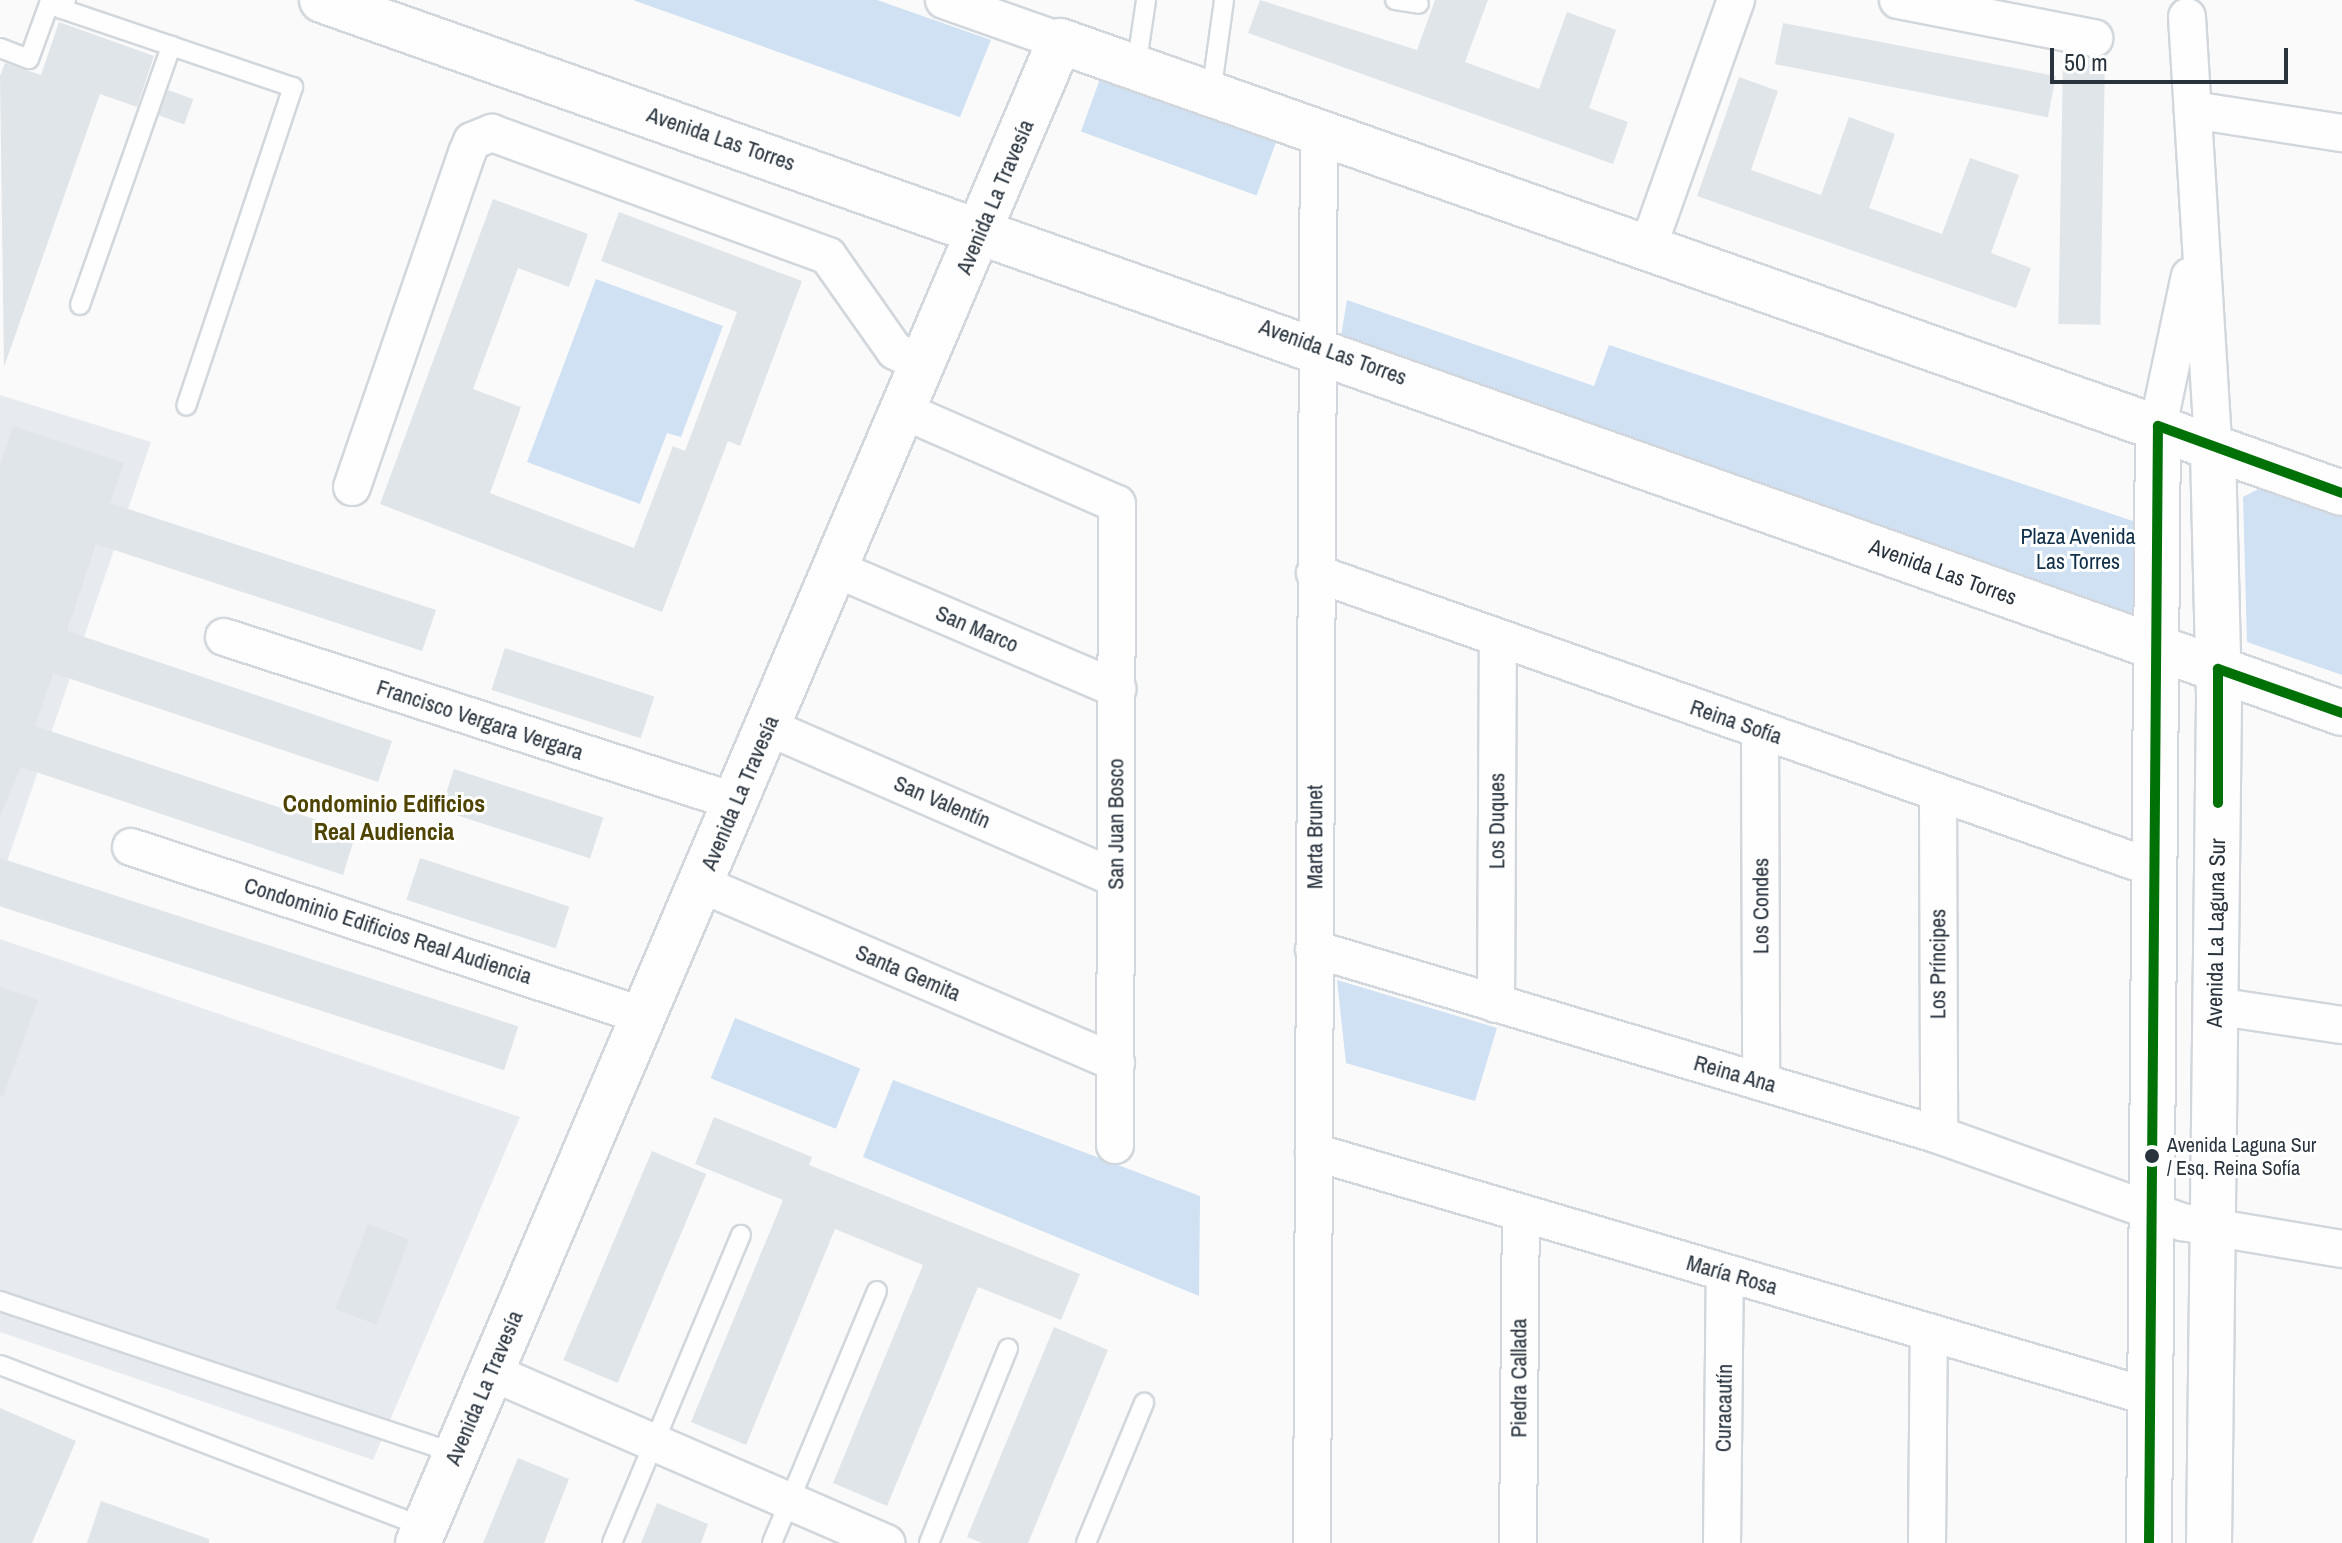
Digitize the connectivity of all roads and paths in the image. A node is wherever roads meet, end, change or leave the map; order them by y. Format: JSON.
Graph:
{"nodes":[{"id":1,"x":322,"y":0,"type":"edge"},
{"id":2,"x":944,"y":0,"type":"edge"},
{"id":3,"x":1146,"y":0,"type":"edge"},
{"id":4,"x":1224,"y":0,"type":"edge"},
{"id":5,"x":1395,"y":0,"type":"edge"},
{"id":6,"x":1736,"y":0,"type":"edge"},
{"id":7,"x":1898,"y":0,"type":"edge"},
{"id":8,"x":1419,"y":4,"type":"dead end"},
{"id":9,"x":64,"y":5,"type":"edge"},
{"id":10,"x":2187,"y":17,"type":"dead end"},
{"id":11,"x":2094,"y":38,"type":"dead end"},
{"id":12,"x":1060,"y":41,"type":"junction"},
{"id":13,"x":171,"y":46,"type":"junction"},
{"id":14,"x":0,"y":48,"type":"edge"},
{"id":15,"x":1136,"y":68,"type":"junction"},
{"id":16,"x":1211,"y":94,"type":"junction"},
{"id":17,"x":2193,"y":110,"type":"junction"},
{"id":18,"x":1319,"y":130,"type":"junction"},
{"id":19,"x":2342,"y":133,"type":"edge"},
{"id":20,"x":2200,"y":227,"type":"junction"},
{"id":21,"x":982,"y":230,"type":"junction"},
{"id":22,"x":1648,"y":247,"type":"junction"},
{"id":23,"x":80,"y":305,"type":"dead end"},
{"id":24,"x":1316,"y":345,"type":"junction"},
{"id":25,"x":924,"y":365,"type":"junction"},
{"id":26,"x":186,"y":406,"type":"dead end"},
{"id":27,"x":904,"y":411,"type":"junction"},
{"id":28,"x":2158,"y":426,"type":"junction"},
{"id":29,"x":2213,"y":447,"type":"junction"},
{"id":30,"x":352,"y":487,"type":"dead end"},
{"id":31,"x":2342,"y":493,"type":"edge"},
{"id":32,"x":836,"y":569,"type":"junction"},
{"id":33,"x":1315,"y":573,"type":"junction"},
{"id":34,"x":224,"y":637,"type":"dead end"},
{"id":35,"x":1498,"y":638,"type":"junction"},
{"id":36,"x":2155,"y":648,"type":"junction"},
{"id":37,"x":2218,"y":669,"type":"junction"},
{"id":38,"x":1117,"y":689,"type":"junction"},
{"id":39,"x":2342,"y":713,"type":"edge"},
{"id":40,"x":768,"y":727,"type":"junction"},
{"id":41,"x":1760,"y":730,"type":"junction"},
{"id":42,"x":1938,"y":793,"type":"junction"},
{"id":43,"x":736,"y":802,"type":"junction"},
{"id":44,"x":131,"y":847,"type":"dead end"},
{"id":45,"x":2156,"y":869,"type":"junction"},
{"id":46,"x":1116,"y":878,"type":"junction"},
{"id":47,"x":701,"y":884,"type":"junction"},
{"id":48,"x":1314,"y":949,"type":"junction"},
{"id":49,"x":1496,"y":1004,"type":"junction"},
{"id":50,"x":2215,"y":1006,"type":"junction"},
{"id":51,"x":644,"y":1016,"type":"junction"},
{"id":52,"x":2342,"y":1025,"type":"edge"},
{"id":53,"x":1116,"y":1063,"type":"junction"},
{"id":54,"x":1761,"y":1082,"type":"junction"},
{"id":55,"x":1939,"y":1135,"type":"junction"},
{"id":56,"x":1115,"y":1145,"type":"dead end"},
{"id":57,"x":1314,"y":1152,"type":"junction"},
{"id":58,"x":2152,"y":1211,"type":"junction"},
{"id":59,"x":1521,"y":1213,"type":"junction"},
{"id":60,"x":2212,"y":1229,"type":"junction"},
{"id":61,"x":741,"y":1235,"type":"dead end"},
{"id":62,"x":2342,"y":1249,"type":"edge"},
{"id":63,"x":1725,"y":1273,"type":"junction"},
{"id":64,"x":877,"y":1291,"type":"dead end"},
{"id":65,"x":0,"y":1301,"type":"edge"},
{"id":66,"x":1929,"y":1332,"type":"junction"},
{"id":67,"x":1008,"y":1348,"type":"dead end"},
{"id":68,"x":0,"y":1365,"type":"edge"},
{"id":69,"x":491,"y":1372,"type":"junction"},
{"id":70,"x":2150,"y":1397,"type":"junction"},
{"id":71,"x":1144,"y":1403,"type":"dead end"},
{"id":72,"x":654,"y":1443,"type":"junction"},
{"id":73,"x":456,"y":1454,"type":"junction"},
{"id":74,"x":790,"y":1501,"type":"junction"},
{"id":75,"x":421,"y":1535,"type":"edge"},
{"id":76,"x":612,"y":1543,"type":"edge"},
{"id":77,"x":772,"y":1543,"type":"edge"},
{"id":78,"x":887,"y":1543,"type":"edge"},
{"id":79,"x":929,"y":1543,"type":"edge"},
{"id":80,"x":1086,"y":1543,"type":"edge"},
{"id":81,"x":1312,"y":1543,"type":"edge"},
{"id":82,"x":1518,"y":1543,"type":"edge"},
{"id":83,"x":1722,"y":1543,"type":"edge"},
{"id":84,"x":1927,"y":1543,"type":"edge"},
{"id":85,"x":2149,"y":1543,"type":"edge"},
{"id":86,"x":2209,"y":1543,"type":"edge"}],
"edges":[{"from":1,"to":21,"type":"street","name":"Avenida Las Torres"},
{"from":2,"to":12,"type":"street"},
{"from":3,"to":15,"type":"lane"},
{"from":4,"to":16,"type":"lane"},
{"from":5,"to":8,"type":"lane"},
{"from":6,"to":22,"type":"street"},
{"from":7,"to":11,"type":"street"},
{"from":9,"to":13,"type":"lane"},
{"from":9,"to":14,"type":"lane"},
{"from":10,"to":17,"type":"street","name":"Avenida La Laguna Sur"},
{"from":12,"to":15,"type":"street"},
{"from":12,"to":21,"type":"street","name":"Avenida La Travesía"},
{"from":13,"to":23,"type":"lane"},
{"from":13,"to":26,"type":"lane"},
{"from":15,"to":16,"type":"street"},
{"from":16,"to":18,"type":"street"},
{"from":17,"to":19,"type":"street"},
{"from":17,"to":20,"type":"street","name":"Avenida La Laguna Sur"},
{"from":18,"to":22,"type":"street"},
{"from":18,"to":24,"type":"street","name":"Marta Brunet"},
{"from":20,"to":28,"type":"street","name":"Avenida La Laguna Sur"},
{"from":20,"to":29,"type":"street","name":"Avenida La Laguna Sur"},
{"from":21,"to":24,"type":"street","name":"Avenida Las Torres"},
{"from":21,"to":25,"type":"street","name":"Avenida La Travesía"},
{"from":22,"to":28,"type":"street"},
{"from":24,"to":33,"type":"street","name":"Marta Brunet"},
{"from":24,"to":36,"type":"street","name":"Avenida Las Torres"},
{"from":25,"to":27,"type":"street","name":"Avenida La Travesía"},
{"from":25,"to":30,"type":"street"},
{"from":27,"to":32,"type":"street","name":"Avenida La Travesía"},
{"from":27,"to":38,"type":"street","name":"San Juan Bosco"},
{"from":28,"to":29,"type":"street"},
{"from":28,"to":36,"type":"street","name":"Avenida La Laguna Sur"},
{"from":29,"to":31,"type":"street"},
{"from":29,"to":37,"type":"street","name":"Avenida La Laguna Sur"},
{"from":32,"to":38,"type":"street","name":"San Marco"},
{"from":32,"to":40,"type":"street","name":"Avenida La Travesía"},
{"from":33,"to":35,"type":"street","name":"Reina Sofía"},
{"from":33,"to":48,"type":"street","name":"Marta Brunet"},
{"from":34,"to":43,"type":"street","name":"Francisco Vergara Vergara"},
{"from":35,"to":41,"type":"street","name":"Reina Sofía"},
{"from":35,"to":49,"type":"street","name":"Los Duques"},
{"from":36,"to":37,"type":"street","name":"Avenida Las Torres"},
{"from":36,"to":45,"type":"street","name":"Avenida La Laguna Sur"},
{"from":37,"to":39,"type":"street","name":"Avenida Las Torres"},
{"from":37,"to":50,"type":"street","name":"Avenida La Laguna Sur"},
{"from":38,"to":46,"type":"street","name":"San Juan Bosco"},
{"from":40,"to":43,"type":"street","name":"Avenida La Travesía"},
{"from":40,"to":46,"type":"street","name":"San Valentín"},
{"from":41,"to":42,"type":"street","name":"Reina Sofía"},
{"from":41,"to":54,"type":"street","name":"Los Condes"},
{"from":42,"to":45,"type":"street","name":"Reina Sofía"},
{"from":42,"to":55,"type":"street","name":"Los Príncipes"},
{"from":43,"to":47,"type":"street","name":"Avenida La Travesía"},
{"from":44,"to":51,"type":"street","name":"Condominio Edificios Real Audiencia"},
{"from":45,"to":58,"type":"street","name":"Avenida La Laguna Sur"},
{"from":46,"to":53,"type":"street","name":"San Juan Bosco"},
{"from":47,"to":51,"type":"street","name":"Avenida La Travesía"},
{"from":47,"to":53,"type":"street","name":"Santa Gemita"},
{"from":48,"to":49,"type":"street","name":"Reina Ana"},
{"from":48,"to":57,"type":"street","name":"Marta Brunet"},
{"from":49,"to":54,"type":"street","name":"Reina Ana"},
{"from":50,"to":52,"type":"street"},
{"from":50,"to":60,"type":"street","name":"Avenida La Laguna Sur"},
{"from":51,"to":69,"type":"street","name":"Avenida La Travesía"},
{"from":53,"to":56,"type":"street","name":"San Juan Bosco"},
{"from":54,"to":55,"type":"street","name":"Reina Ana"},
{"from":55,"to":58,"type":"street","name":"Reina Ana"},
{"from":57,"to":59,"type":"street","name":"María Rosa"},
{"from":57,"to":81,"type":"street","name":"Marta Brunet"},
{"from":58,"to":60,"type":"street","name":"Reina Ana"},
{"from":58,"to":70,"type":"street","name":"Avenida La Laguna Sur"},
{"from":59,"to":63,"type":"street","name":"María Rosa"},
{"from":59,"to":82,"type":"street","name":"Piedra Callada"},
{"from":60,"to":62,"type":"street","name":"Reina Ana"},
{"from":60,"to":86,"type":"street","name":"Avenida La Laguna Sur"},
{"from":61,"to":72,"type":"lane"},
{"from":63,"to":66,"type":"street","name":"María Rosa"},
{"from":63,"to":83,"type":"street","name":"Curacautín"},
{"from":64,"to":74,"type":"lane"},
{"from":65,"to":73,"type":"lane"},
{"from":66,"to":70,"type":"street","name":"María Rosa"},
{"from":66,"to":84,"type":"street"},
{"from":67,"to":79,"type":"lane"},
{"from":68,"to":75,"type":"lane"},
{"from":69,"to":72,"type":"street"},
{"from":69,"to":73,"type":"street","name":"Avenida La Travesía"},
{"from":70,"to":85,"type":"street","name":"Avenida La Laguna Sur"},
{"from":71,"to":80,"type":"lane"},
{"from":72,"to":74,"type":"street"},
{"from":72,"to":76,"type":"lane"},
{"from":73,"to":75,"type":"street","name":"Avenida La Travesía"},
{"from":74,"to":77,"type":"lane"},
{"from":74,"to":78,"type":"street"}]}
